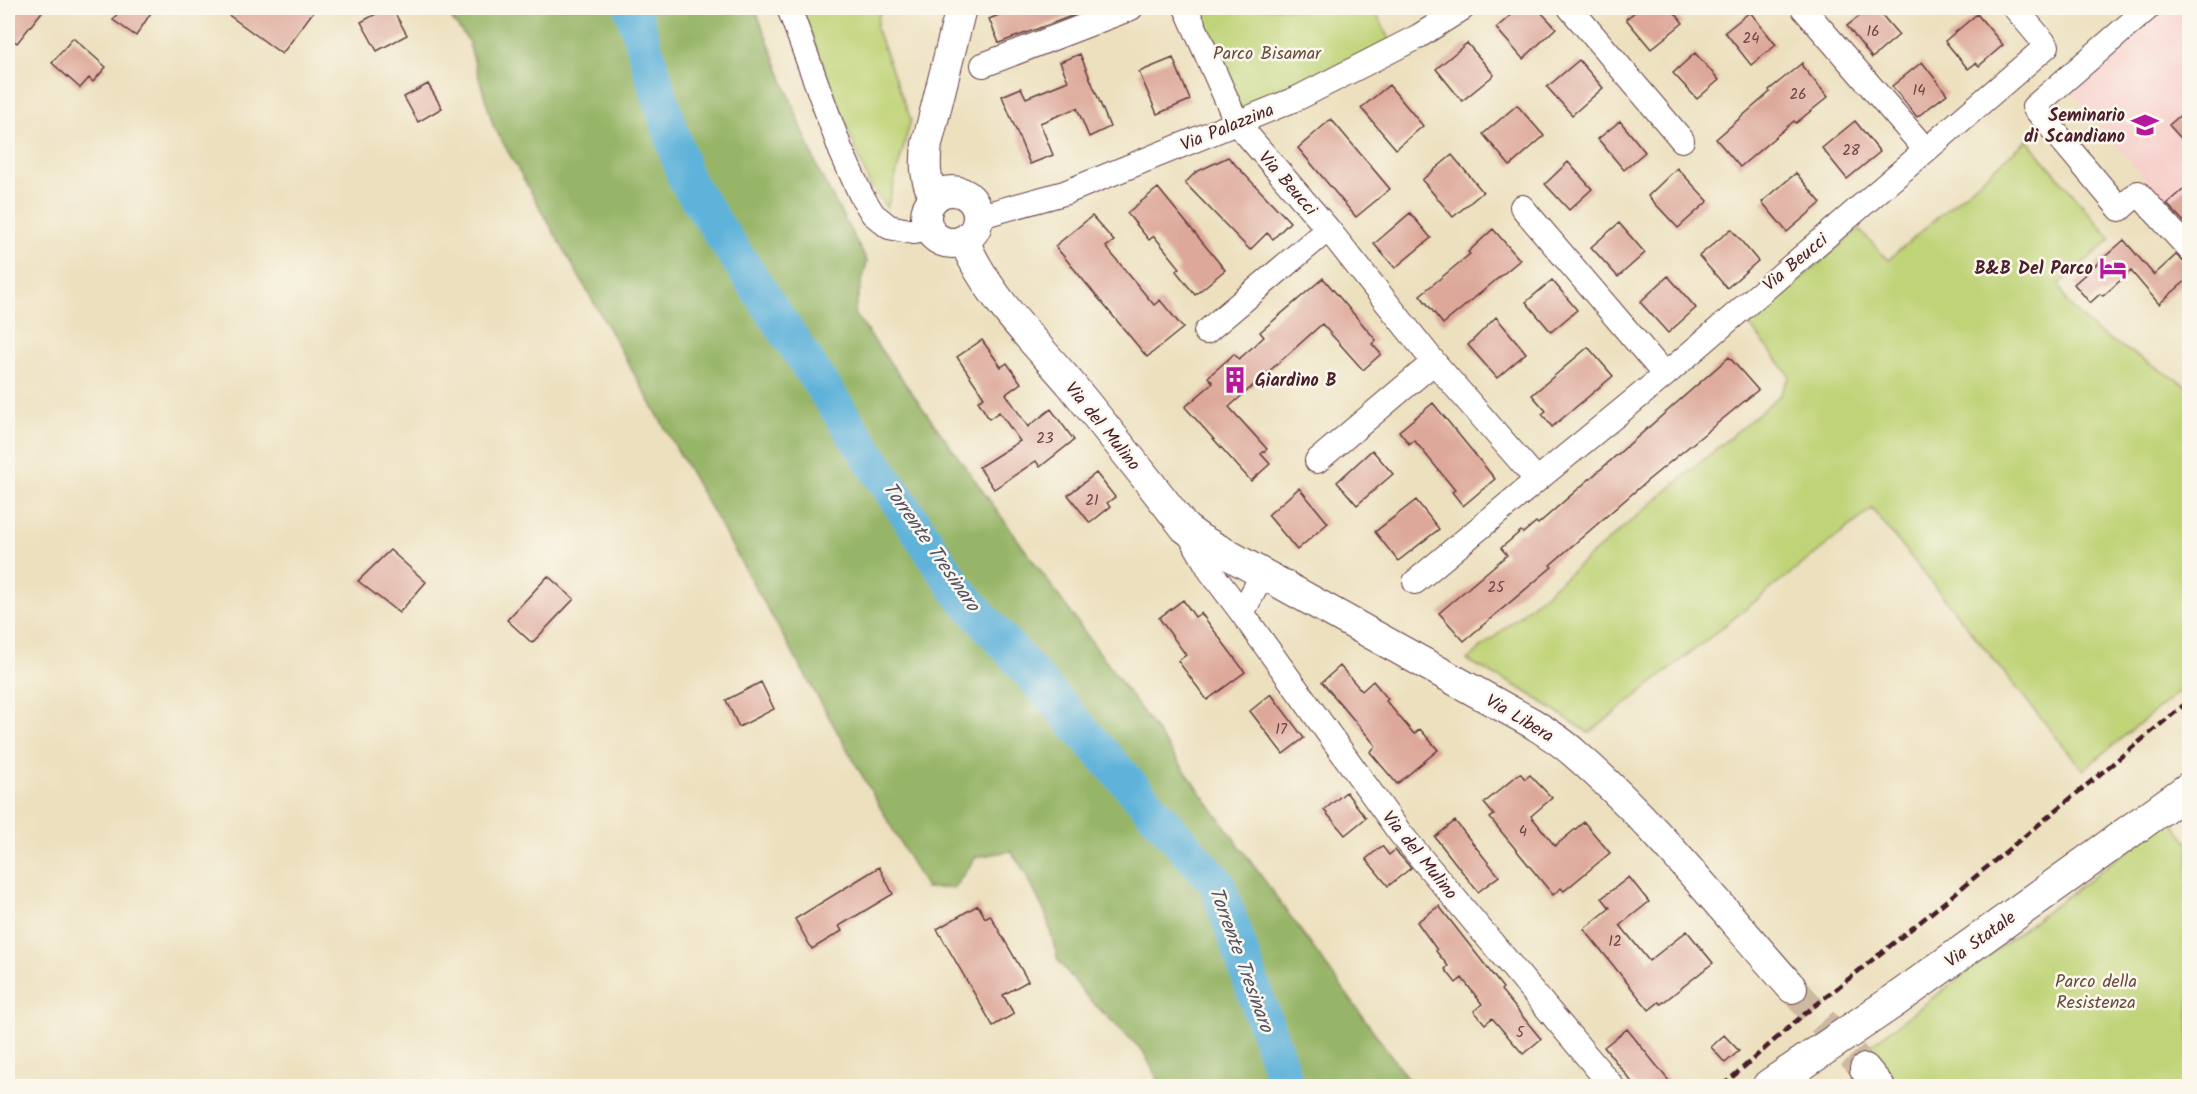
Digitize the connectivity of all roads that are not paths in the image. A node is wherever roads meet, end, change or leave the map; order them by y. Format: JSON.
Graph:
{"nodes":[{"id":1,"x":789,"y":8,"type":"edge"},
{"id":2,"x":961,"y":8,"type":"edge"},
{"id":3,"x":1131,"y":8,"type":"edge"},
{"id":4,"x":1186,"y":8,"type":"edge"},
{"id":5,"x":1463,"y":8,"type":"edge"},
{"id":6,"x":1570,"y":8,"type":"edge"},
{"id":7,"x":1803,"y":8,"type":"edge"},
{"id":8,"x":2015,"y":8,"type":"edge"},
{"id":9,"x":2148,"y":8,"type":"edge"},
{"id":10,"x":983,"y":65,"type":"dead end"},
{"id":11,"x":1236,"y":123,"type":"junction"},
{"id":12,"x":1682,"y":140,"type":"dead end"},
{"id":13,"x":1925,"y":149,"type":"junction"},
{"id":14,"x":935,"y":197,"type":"junction"},
{"id":15,"x":1522,"y":207,"type":"dead end"},
{"id":16,"x":970,"y":228,"type":"junction"},
{"id":17,"x":929,"y":229,"type":"junction"},
{"id":18,"x":1328,"y":229,"type":"junction"},
{"id":19,"x":2190,"y":250,"type":"edge"},
{"id":20,"x":1206,"y":332,"type":"dead end"},
{"id":21,"x":1434,"y":362,"type":"junction"},
{"id":22,"x":1665,"y":375,"type":"junction"},
{"id":23,"x":1317,"y":461,"type":"dead end"},
{"id":24,"x":1537,"y":480,"type":"junction"},
{"id":25,"x":1185,"y":528,"type":"junction"},
{"id":26,"x":1264,"y":572,"type":"junction"},
{"id":27,"x":1415,"y":582,"type":"dead end"},
{"id":28,"x":1242,"y":613,"type":"junction"},
{"id":29,"x":2190,"y":788,"type":"edge"},
{"id":30,"x":1792,"y":988,"type":"tunnel mouth"},
{"id":31,"x":1612,"y":1086,"type":"edge"},
{"id":32,"x":1769,"y":1086,"type":"edge"}],
"edges":[{"from":1,"to":17,"type":"street"},
{"from":2,"to":14,"type":"street"},
{"from":3,"to":10,"type":"street"},
{"from":4,"to":11,"type":"street","name":"Via Beucci"},
{"from":5,"to":11,"type":"street","name":"Via Palazzina"},
{"from":6,"to":12,"type":"street"},
{"from":7,"to":13,"type":"street"},
{"from":8,"to":13,"type":"street","name":"Via Beucci"},
{"from":9,"to":19,"type":"street"},
{"from":11,"to":16,"type":"street","name":"Via Palazzina"},
{"from":11,"to":18,"type":"street","name":"Via Beucci"},
{"from":13,"to":22,"type":"street","name":"Via Beucci"},
{"from":14,"to":16,"type":"street"},
{"from":14,"to":17,"type":"street"},
{"from":15,"to":22,"type":"street"},
{"from":16,"to":17,"type":"street"},
{"from":16,"to":25,"type":"street","name":"Via del Mulino"},
{"from":18,"to":20,"type":"street","name":"Via Beucci"},
{"from":18,"to":21,"type":"street","name":"Via Beucci"},
{"from":21,"to":23,"type":"street"},
{"from":21,"to":24,"type":"street","name":"Via Beucci"},
{"from":22,"to":24,"type":"street","name":"Via Beucci"},
{"from":24,"to":27,"type":"street","name":"Via Beucci"},
{"from":25,"to":26,"type":"street","name":"Via Libera"},
{"from":25,"to":28,"type":"street","name":"Via del Mulino"},
{"from":26,"to":28,"type":"street"},
{"from":26,"to":30,"type":"street","name":"Via Libera"},
{"from":28,"to":31,"type":"street","name":"Via del Mulino"},
{"from":29,"to":32,"type":"main road","name":"Via Statale"}]}
